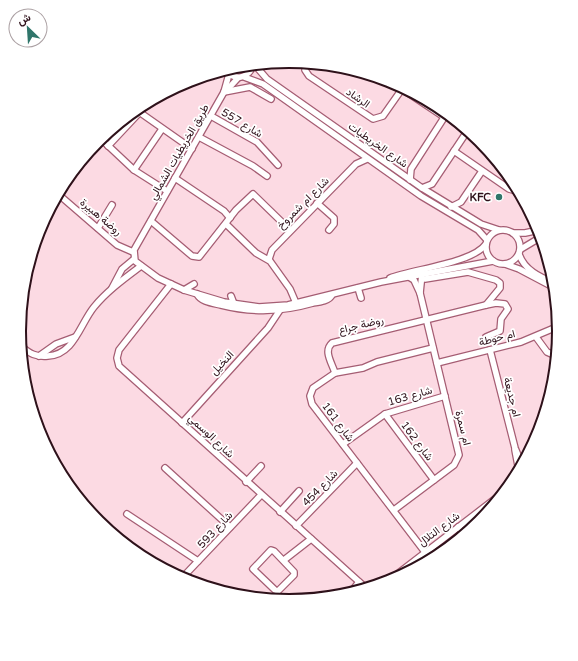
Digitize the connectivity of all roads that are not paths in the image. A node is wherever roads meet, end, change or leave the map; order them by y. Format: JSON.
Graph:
{"nodes":[{"id":1,"x":305,"y":68,"type":"edge"},
{"id":2,"x":258,"y":70,"type":"edge"},
{"id":3,"x":250,"y":71,"type":"edge"},
{"id":4,"x":233,"y":74,"type":"edge"},
{"id":5,"x":227,"y":75,"type":"edge"},
{"id":6,"x":241,"y":77,"type":"junction"},
{"id":7,"x":270,"y":90,"type":"junction"},
{"id":8,"x":224,"y":92,"type":"junction"},
{"id":9,"x":400,"y":92,"type":"edge"},
{"id":10,"x":308,"y":108,"type":"junction"},
{"id":11,"x":140,"y":114,"type":"joint"},
{"id":12,"x":304,"y":114,"type":"junction"},
{"id":13,"x":211,"y":116,"type":"junction"},
{"id":14,"x":320,"y":116,"type":"junction"},
{"id":15,"x":444,"y":118,"type":"edge"},
{"id":16,"x":316,"y":122,"type":"junction"},
{"id":17,"x":162,"y":129,"type":"junction"},
{"id":18,"x":344,"y":133,"type":"junction"},
{"id":19,"x":464,"y":135,"type":"edge"},
{"id":20,"x":199,"y":137,"type":"junction"},
{"id":21,"x":340,"y":139,"type":"junction"},
{"id":22,"x":105,"y":143,"type":"edge"},
{"id":23,"x":108,"y":146,"type":"junction"},
{"id":24,"x":192,"y":149,"type":"junction"},
{"id":25,"x":356,"y":151,"type":"junction"},
{"id":26,"x":454,"y":151,"type":"junction"},
{"id":27,"x":367,"y":159,"type":"junction"},
{"id":28,"x":356,"y":164,"type":"junction"},
{"id":29,"x":278,"y":165,"type":"dead end"},
{"id":30,"x":411,"y":169,"type":"junction"},
{"id":31,"x":134,"y":170,"type":"junction"},
{"id":32,"x":482,"y":171,"type":"junction"},
{"id":33,"x":400,"y":173,"type":"junction"},
{"id":34,"x":267,"y":176,"type":"dead end"},
{"id":35,"x":175,"y":178,"type":"junction"},
{"id":36,"x":410,"y":180,"type":"junction"},
{"id":37,"x":432,"y":184,"type":"junction"},
{"id":38,"x":422,"y":188,"type":"junction"},
{"id":39,"x":512,"y":190,"type":"edge"},
{"id":40,"x":167,"y":191,"type":"junction"},
{"id":41,"x":432,"y":194,"type":"junction"},
{"id":42,"x":62,"y":197,"type":"edge"},
{"id":43,"x":461,"y":202,"type":"junction"},
{"id":44,"x":317,"y":203,"type":"junction"},
{"id":45,"x":112,"y":205,"type":"dead end"},
{"id":46,"x":451,"y":207,"type":"junction"},
{"id":47,"x":461,"y":213,"type":"junction"},
{"id":48,"x":230,"y":218,"type":"junction"},
{"id":49,"x":151,"y":222,"type":"junction"},
{"id":50,"x":226,"y":224,"type":"junction"},
{"id":51,"x":98,"y":228,"type":"junction"},
{"id":52,"x":290,"y":230,"type":"junction"},
{"id":53,"x":329,"y":230,"type":"dead end"},
{"id":54,"x":500,"y":230,"type":"junction"},
{"id":55,"x":533,"y":231,"type":"edge"},
{"id":56,"x":513,"y":233,"type":"junction"},
{"id":57,"x":536,"y":241,"type":"edge"},
{"id":58,"x":487,"y":242,"type":"junction"},
{"id":59,"x":520,"y":251,"type":"junction"},
{"id":60,"x":133,"y":252,"type":"junction"},
{"id":61,"x":134,"y":259,"type":"junction"},
{"id":62,"x":269,"y":259,"type":"junction"},
{"id":63,"x":493,"y":261,"type":"junction"},
{"id":64,"x":504,"y":264,"type":"junction"},
{"id":65,"x":141,"y":266,"type":"junction"},
{"id":66,"x":461,"y":269,"type":"junction"},
{"id":67,"x":164,"y":273,"type":"dead end"},
{"id":68,"x":424,"y":276,"type":"junction"},
{"id":69,"x":409,"y":277,"type":"junction"},
{"id":70,"x":161,"y":280,"type":"junction"},
{"id":71,"x":547,"y":280,"type":"edge"},
{"id":72,"x":381,"y":282,"type":"junction"},
{"id":73,"x":171,"y":284,"type":"junction"},
{"id":74,"x":194,"y":284,"type":"dead end"},
{"id":75,"x":548,"y":284,"type":"edge"},
{"id":76,"x":331,"y":288,"type":"dead end"},
{"id":77,"x":358,"y":288,"type":"junction"},
{"id":78,"x":111,"y":290,"type":"junction"},
{"id":79,"x":184,"y":290,"type":"junction"},
{"id":80,"x":420,"y":293,"type":"junction"},
{"id":81,"x":196,"y":294,"type":"junction"},
{"id":82,"x":330,"y":295,"type":"junction"},
{"id":83,"x":231,"y":296,"type":"dead end"},
{"id":84,"x":360,"y":298,"type":"dead end"},
{"id":85,"x":296,"y":303,"type":"junction"},
{"id":86,"x":234,"y":304,"type":"junction"},
{"id":87,"x":486,"y":305,"type":"junction"},
{"id":88,"x":272,"y":309,"type":"junction"},
{"id":89,"x":280,"y":310,"type":"junction"},
{"id":90,"x":275,"y":317,"type":"junction"},
{"id":91,"x":427,"y":319,"type":"junction"},
{"id":92,"x":552,"y":329,"type":"edge"},
{"id":93,"x":75,"y":337,"type":"junction"},
{"id":94,"x":486,"y":337,"type":"dead end"},
{"id":95,"x":536,"y":337,"type":"junction"},
{"id":96,"x":433,"y":348,"type":"junction"},
{"id":97,"x":490,"y":350,"type":"junction"},
{"id":98,"x":27,"y":351,"type":"edge"},
{"id":99,"x":551,"y":354,"type":"edge"},
{"id":100,"x":39,"y":356,"type":"junction"},
{"id":101,"x":437,"y":363,"type":"junction"},
{"id":102,"x":335,"y":373,"type":"junction"},
{"id":103,"x":445,"y":396,"type":"junction"},
{"id":104,"x":385,"y":414,"type":"junction"},
{"id":105,"x":182,"y":423,"type":"junction"},
{"id":106,"x":343,"y":444,"type":"junction"},
{"id":107,"x":515,"y":448,"type":"junction"},
{"id":108,"x":519,"y":458,"type":"edge"},
{"id":109,"x":357,"y":463,"type":"junction"},
{"id":110,"x":516,"y":463,"type":"edge"},
{"id":111,"x":261,"y":466,"type":"dead end"},
{"id":112,"x":165,"y":468,"type":"dead end"},
{"id":113,"x":434,"y":480,"type":"junction"},
{"id":114,"x":246,"y":482,"type":"junction"},
{"id":115,"x":299,"y":490,"type":"dead end"},
{"id":116,"x":261,"y":495,"type":"junction"},
{"id":117,"x":483,"y":508,"type":"edge"},
{"id":118,"x":394,"y":510,"type":"junction"},
{"id":119,"x":280,"y":512,"type":"junction"},
{"id":120,"x":127,"y":514,"type":"dead end"},
{"id":121,"x":296,"y":526,"type":"junction"},
{"id":122,"x":230,"y":527,"type":"junction"},
{"id":123,"x":458,"y":527,"type":"junction"},
{"id":124,"x":460,"y":530,"type":"edge"},
{"id":125,"x":310,"y":539,"type":"junction"},
{"id":126,"x":425,"y":552,"type":"junction"},
{"id":127,"x":284,"y":560,"type":"junction"},
{"id":128,"x":198,"y":561,"type":"junction"},
{"id":129,"x":412,"y":562,"type":"edge"},
{"id":130,"x":187,"y":573,"type":"edge"},
{"id":131,"x":359,"y":582,"type":"joint"},
{"id":132,"x":357,"y":585,"type":"edge"}],
"edges":[{"from":1,"to":9,"type":"street","name":"الرشاد"},
{"from":2,"to":10,"type":"street","name":"شارع الخريطيات"},
{"from":3,"to":6,"type":"street","name":"طريق الخريطيات الشمالي"},
{"from":4,"to":6,"type":"street","name":"شارع الخريطيات"},
{"from":5,"to":8,"type":"street","name":"طريق الخريطيات الشمالي"},
{"from":6,"to":7,"type":"street","name":"شارع الخريطيات"},
{"from":6,"to":8,"type":"street","name":"طريق الخريطيات الشمالي"},
{"from":7,"to":8,"type":"street"},
{"from":7,"to":12,"type":"street","name":"شارع الخريطيات"},
{"from":8,"to":13,"type":"street","name":"طريق الخريطيات الشمالي"},
{"from":10,"to":12,"type":"street"},
{"from":10,"to":14,"type":"street","name":"شارع الخريطيات"},
{"from":11,"to":17,"type":"street"},
{"from":11,"to":23,"type":"street"},
{"from":12,"to":16,"type":"street","name":"شارع الخريطيات"},
{"from":13,"to":20,"type":"street","name":"طريق الخريطيات الشمالي"},
{"from":13,"to":29,"type":"street","name":"شارع 557"},
{"from":14,"to":16,"type":"street"},
{"from":14,"to":18,"type":"street","name":"شارع الخريطيات"},
{"from":15,"to":30,"type":"street"},
{"from":16,"to":21,"type":"street","name":"شارع الخريطيات"},
{"from":17,"to":24,"type":"street"},
{"from":17,"to":31,"type":"street"},
{"from":18,"to":21,"type":"street"},
{"from":18,"to":33,"type":"street","name":"شارع الخريطيات"},
{"from":19,"to":26,"type":"street"},
{"from":20,"to":24,"type":"street","name":"طريق الخريطيات الشمالي"},
{"from":20,"to":34,"type":"street"},
{"from":21,"to":25,"type":"street","name":"شارع الخريطيات"},
{"from":22,"to":23,"type":"street"},
{"from":23,"to":31,"type":"street"},
{"from":24,"to":35,"type":"street","name":"طريق الخريطيات الشمالي"},
{"from":25,"to":27,"type":"street","name":"شارع الخريطيات"},
{"from":25,"to":28,"type":"street"},
{"from":26,"to":32,"type":"street"},
{"from":26,"to":37,"type":"street"},
{"from":27,"to":28,"type":"street","name":"شارع ام شمروخ"},
{"from":27,"to":58,"type":"street","name":"شارع الخريطيات"},
{"from":28,"to":44,"type":"street","name":"شارع ام شمروخ"},
{"from":30,"to":33,"type":"street"},
{"from":30,"to":36,"type":"street"},
{"from":31,"to":40,"type":"street"},
{"from":32,"to":39,"type":"street"},
{"from":32,"to":43,"type":"street"},
{"from":33,"to":36,"type":"street","name":"شارع الخريطيات"},
{"from":35,"to":40,"type":"street","name":"طريق الخريطيات الشمالي"},
{"from":35,"to":48,"type":"street"},
{"from":36,"to":38,"type":"street","name":"شارع الخريطيات"},
{"from":37,"to":38,"type":"street"},
{"from":37,"to":41,"type":"street"},
{"from":38,"to":41,"type":"street","name":"شارع الخريطيات"},
{"from":40,"to":49,"type":"street","name":"طريق الخريطيات الشمالي"},
{"from":41,"to":46,"type":"street","name":"شارع الخريطيات"},
{"from":42,"to":51,"type":"street","name":"روضة هبيرة"},
{"from":43,"to":46,"type":"street"},
{"from":43,"to":47,"type":"street"},
{"from":44,"to":52,"type":"street","name":"شارع ام شمروخ"},
{"from":44,"to":53,"type":"street"},
{"from":45,"to":51,"type":"street"},
{"from":46,"to":47,"type":"street","name":"شارع الخريطيات"},
{"from":47,"to":54,"type":"street","name":"شارع الخريطيات"},
{"from":48,"to":50,"type":"street"},
{"from":48,"to":52,"type":"street"},
{"from":49,"to":50,"type":"street"},
{"from":49,"to":60,"type":"street","name":"طريق الخريطيات الشمالي"},
{"from":50,"to":62,"type":"street"},
{"from":51,"to":60,"type":"street","name":"روضة هبيرة"},
{"from":52,"to":62,"type":"street","name":"شارع ام شمروخ"},
{"from":54,"to":56,"type":"street"},
{"from":54,"to":58,"type":"street"},
{"from":55,"to":56,"type":"street"},
{"from":56,"to":59,"type":"street"},
{"from":57,"to":59,"type":"street"},
{"from":58,"to":63,"type":"street"},
{"from":58,"to":72,"type":"street"},
{"from":59,"to":64,"type":"street"},
{"from":59,"to":71,"type":"street"},
{"from":60,"to":61,"type":"street"},
{"from":61,"to":65,"type":"street"},
{"from":61,"to":78,"type":"street"},
{"from":62,"to":85,"type":"street"},
{"from":63,"to":64,"type":"street"},
{"from":63,"to":66,"type":"street"},
{"from":64,"to":75,"type":"street"},
{"from":65,"to":70,"type":"street"},
{"from":65,"to":78,"type":"street"},
{"from":66,"to":68,"type":"street"},
{"from":66,"to":87,"type":"street"},
{"from":67,"to":70,"type":"street"},
{"from":68,"to":69,"type":"street"},
{"from":68,"to":80,"type":"street","name":"ام سمرة"},
{"from":69,"to":72,"type":"street"},
{"from":69,"to":80,"type":"street","name":"ام سمرة"},
{"from":70,"to":73,"type":"street"},
{"from":72,"to":77,"type":"street"},
{"from":73,"to":79,"type":"street"},
{"from":73,"to":105,"type":"street","name":"شارع الوسمي"},
{"from":74,"to":79,"type":"street"},
{"from":76,"to":82,"type":"street"},
{"from":77,"to":82,"type":"street"},
{"from":77,"to":84,"type":"street"},
{"from":78,"to":93,"type":"street"},
{"from":79,"to":81,"type":"street"},
{"from":80,"to":91,"type":"street","name":"ام سمرة"},
{"from":81,"to":86,"type":"street"},
{"from":81,"to":88,"type":"street"},
{"from":82,"to":85,"type":"street"},
{"from":82,"to":89,"type":"street"},
{"from":83,"to":86,"type":"street"},
{"from":85,"to":88,"type":"street"},
{"from":86,"to":88,"type":"street"},
{"from":87,"to":91,"type":"street"},
{"from":87,"to":94,"type":"street"},
{"from":88,"to":89,"type":"street"},
{"from":88,"to":90,"type":"street"},
{"from":89,"to":90,"type":"street","name":"النخيل"},
{"from":90,"to":105,"type":"street","name":"النخيل"},
{"from":91,"to":96,"type":"street","name":"ام سمرة"},
{"from":91,"to":102,"type":"street","name":"روضة جراع"},
{"from":92,"to":95,"type":"street","name":"ام حوطة"},
{"from":93,"to":100,"type":"street"},
{"from":93,"to":100,"type":"street"},
{"from":95,"to":97,"type":"street","name":"ام حوطة"},
{"from":95,"to":99,"type":"street"},
{"from":96,"to":101,"type":"street","name":"ام سمرة"},
{"from":96,"to":102,"type":"street","name":"شارع 161"},
{"from":97,"to":101,"type":"street","name":"ام حوطة"},
{"from":97,"to":107,"type":"street","name":"ام جديعة"},
{"from":98,"to":100,"type":"street"},
{"from":101,"to":103,"type":"street","name":"ام سمرة"},
{"from":102,"to":106,"type":"street","name":"شارع 161"},
{"from":103,"to":104,"type":"street","name":"شارع 163"},
{"from":103,"to":113,"type":"street","name":"ام سمرة"},
{"from":104,"to":106,"type":"street","name":"شارع 163"},
{"from":104,"to":113,"type":"street","name":"شارع 162"},
{"from":105,"to":114,"type":"street","name":"شارع الوسمي"},
{"from":106,"to":109,"type":"street","name":"شارع 161"},
{"from":107,"to":108,"type":"street","name":"ام جديعة"},
{"from":107,"to":110,"type":"street","name":"ام جديعة"},
{"from":109,"to":118,"type":"street","name":"شارع 161"},
{"from":109,"to":121,"type":"street","name":"شارع 454"},
{"from":111,"to":114,"type":"street"},
{"from":112,"to":122,"type":"street"},
{"from":113,"to":118,"type":"street","name":"ام سمرة"},
{"from":114,"to":116,"type":"street","name":"شارع الوسمي"},
{"from":115,"to":119,"type":"street"},
{"from":116,"to":119,"type":"street","name":"شارع الوسمي"},
{"from":116,"to":122,"type":"street","name":"شارع 593"},
{"from":117,"to":123,"type":"street","name":"شارع التلال"},
{"from":118,"to":126,"type":"street"},
{"from":119,"to":121,"type":"street","name":"شارع الوسمي"},
{"from":120,"to":128,"type":"street"},
{"from":121,"to":125,"type":"street","name":"شارع الوسمي"},
{"from":122,"to":128,"type":"street","name":"شارع 593"},
{"from":123,"to":124,"type":"street"},
{"from":123,"to":126,"type":"street","name":"شارع التلال"},
{"from":125,"to":127,"type":"street"},
{"from":125,"to":131,"type":"street","name":"شارع الوسمي"},
{"from":126,"to":129,"type":"street","name":"شارع التلال"},
{"from":127,"to":127,"type":"street"},
{"from":128,"to":130,"type":"street","name":"شارع 593"},
{"from":131,"to":132,"type":"street"}]}
